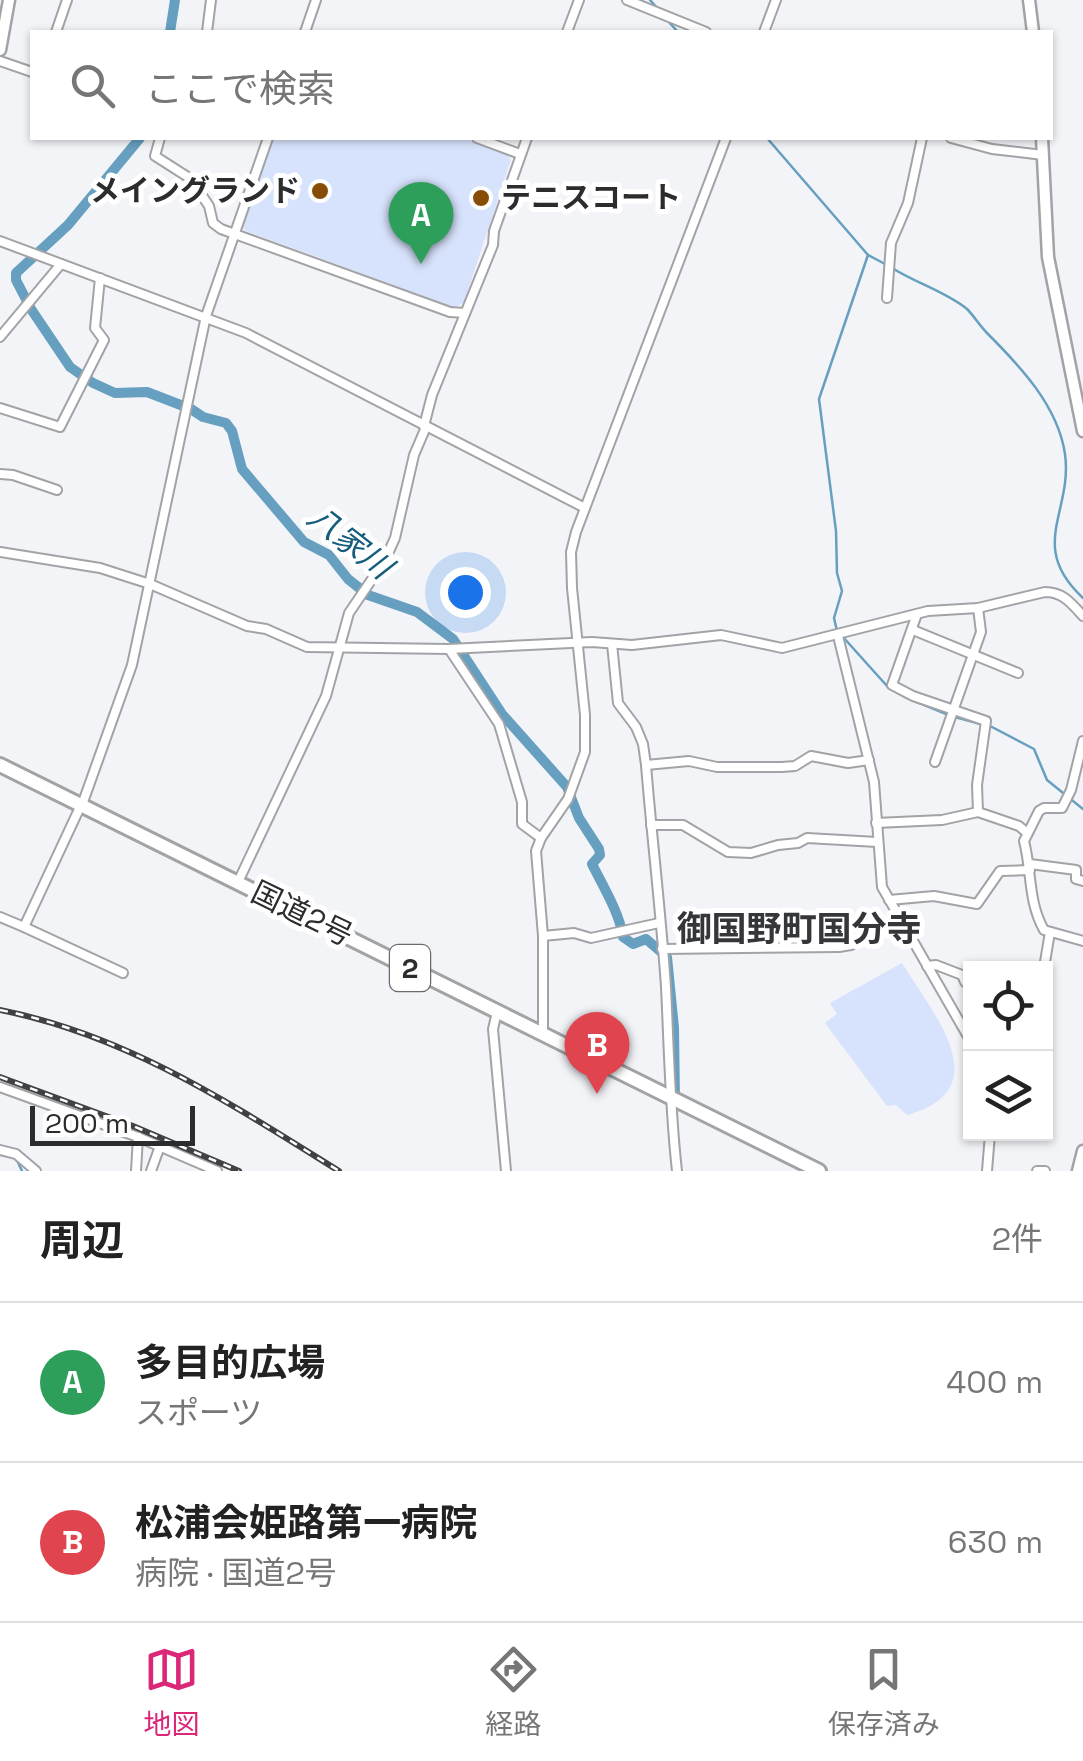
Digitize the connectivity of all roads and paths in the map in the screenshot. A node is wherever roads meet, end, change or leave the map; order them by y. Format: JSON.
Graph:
{"nodes":[{"id":1,"x":8,"y":0,"type":"edge"},
{"id":2,"x":67,"y":0,"type":"edge"},
{"id":3,"x":211,"y":0,"type":"edge"},
{"id":4,"x":316,"y":0,"type":"edge"},
{"id":5,"x":579,"y":0,"type":"edge"},
{"id":6,"x":627,"y":0,"type":"edge"},
{"id":7,"x":776,"y":0,"type":"edge"},
{"id":8,"x":1029,"y":0,"type":"edge"},
{"id":9,"x":57,"y":30,"type":"edge"},
{"id":10,"x":207,"y":30,"type":"edge"},
{"id":11,"x":306,"y":30,"type":"edge"},
{"id":12,"x":568,"y":30,"type":"edge"},
{"id":13,"x":701,"y":30,"type":"edge"},
{"id":14,"x":765,"y":30,"type":"edge"},
{"id":15,"x":1032,"y":30,"type":"edge"},
{"id":16,"x":0,"y":50,"type":"edge"},
{"id":17,"x":0,"y":61,"type":"edge"},
{"id":18,"x":30,"y":71,"type":"edge"},
{"id":19,"x":159,"y":140,"type":"edge"},
{"id":20,"x":267,"y":140,"type":"edge"},
{"id":21,"x":482,"y":140,"type":"edge"},
{"id":22,"x":525,"y":140,"type":"edge"},
{"id":23,"x":725,"y":140,"type":"edge"},
{"id":24,"x":922,"y":140,"type":"edge"},
{"id":25,"x":958,"y":140,"type":"edge"},
{"id":26,"x":1042,"y":140,"type":"edge"},
{"id":27,"x":520,"y":154,"type":"junction"},
{"id":28,"x":1043,"y":155,"type":"junction"},
{"id":29,"x":234,"y":233,"type":"junction"},
{"id":30,"x":0,"y":240,"type":"edge"},
{"id":31,"x":61,"y":264,"type":"junction"},
{"id":32,"x":100,"y":278,"type":"junction"},
{"id":33,"x":887,"y":298,"type":"dead end"},
{"id":34,"x":465,"y":313,"type":"junction"},
{"id":35,"x":206,"y":316,"type":"junction"},
{"id":36,"x":0,"y":337,"type":"edge"},
{"id":37,"x":0,"y":408,"type":"edge"},
{"id":38,"x":425,"y":427,"type":"junction"},
{"id":39,"x":1083,"y":431,"type":"edge"},
{"id":40,"x":0,"y":474,"type":"edge"},
{"id":41,"x":57,"y":490,"type":"dead end"},
{"id":42,"x":586,"y":508,"type":"junction"},
{"id":43,"x":0,"y":552,"type":"edge"},
{"id":44,"x":150,"y":584,"type":"junction"},
{"id":45,"x":978,"y":608,"type":"junction"},
{"id":46,"x":917,"y":614,"type":"junction"},
{"id":47,"x":1083,"y":616,"type":"edge"},
{"id":48,"x":913,"y":630,"type":"junction"},
{"id":49,"x":838,"y":636,"type":"junction"},
{"id":50,"x":578,"y":642,"type":"junction"},
{"id":51,"x":612,"y":644,"type":"junction"},
{"id":52,"x":340,"y":648,"type":"junction"},
{"id":53,"x":449,"y":650,"type":"junction"},
{"id":54,"x":973,"y":654,"type":"junction"},
{"id":55,"x":1018,"y":673,"type":"dead end"},
{"id":56,"x":952,"y":710,"type":"junction"},
{"id":57,"x":1083,"y":741,"type":"edge"},
{"id":58,"x":869,"y":760,"type":"junction"},
{"id":59,"x":935,"y":762,"type":"dead end"},
{"id":60,"x":0,"y":765,"type":"edge"},
{"id":61,"x":646,"y":765,"type":"junction"},
{"id":62,"x":82,"y":805,"type":"junction"},
{"id":63,"x":978,"y":812,"type":"junction"},
{"id":64,"x":876,"y":823,"type":"junction"},
{"id":65,"x":651,"y":824,"type":"junction"},
{"id":66,"x":1026,"y":832,"type":"junction"},
{"id":67,"x":541,"y":838,"type":"junction"},
{"id":68,"x":877,"y":842,"type":"junction"},
{"id":69,"x":1030,"y":867,"type":"junction"},
{"id":70,"x":1083,"y":881,"type":"edge"},
{"id":71,"x":238,"y":882,"type":"junction"},
{"id":72,"x":890,"y":900,"type":"junction"},
{"id":73,"x":0,"y":917,"type":"edge"},
{"id":74,"x":898,"y":917,"type":"junction"},
{"id":75,"x":659,"y":923,"type":"junction"},
{"id":76,"x":24,"y":927,"type":"junction"},
{"id":77,"x":1050,"y":932,"type":"junction"},
{"id":78,"x":543,"y":936,"type":"junction"},
{"id":79,"x":1083,"y":941,"type":"edge"},
{"id":80,"x":662,"y":949,"type":"junction"},
{"id":81,"x":1045,"y":961,"type":"edge"},
{"id":82,"x":927,"y":966,"type":"junction"},
{"id":83,"x":122,"y":973,"type":"dead end"},
{"id":84,"x":963,"y":977,"type":"edge"},
{"id":85,"x":497,"y":1011,"type":"junction"},
{"id":86,"x":963,"y":1028,"type":"edge"},
{"id":87,"x":543,"y":1034,"type":"junction"},
{"id":88,"x":0,"y":1086,"type":"edge"},
{"id":89,"x":671,"y":1097,"type":"junction"},
{"id":90,"x":138,"y":1137,"type":"junction"},
{"id":91,"x":990,"y":1141,"type":"edge"},
{"id":92,"x":160,"y":1146,"type":"junction"},
{"id":93,"x":0,"y":1150,"type":"edge"},
{"id":94,"x":1083,"y":1152,"type":"edge"},
{"id":95,"x":36,"y":1171,"type":"edge"},
{"id":96,"x":136,"y":1171,"type":"edge"},
{"id":97,"x":151,"y":1171,"type":"edge"},
{"id":98,"x":217,"y":1171,"type":"edge"},
{"id":99,"x":506,"y":1171,"type":"edge"},
{"id":100,"x":677,"y":1171,"type":"edge"},
{"id":101,"x":819,"y":1171,"type":"edge"},
{"id":102,"x":988,"y":1171,"type":"edge"},
{"id":103,"x":1036,"y":1171,"type":"edge"},
{"id":104,"x":1045,"y":1171,"type":"edge"},
{"id":105,"x":1078,"y":1171,"type":"edge"}],
"edges":[{"from":1,"to":16,"type":"main road"},
{"from":2,"to":9,"type":"street"},
{"from":3,"to":10,"type":"street"},
{"from":4,"to":11,"type":"street"},
{"from":5,"to":12,"type":"street"},
{"from":6,"to":13,"type":"street"},
{"from":7,"to":14,"type":"street"},
{"from":8,"to":15,"type":"main road"},
{"from":17,"to":18,"type":"street"},
{"from":19,"to":29,"type":"street"},
{"from":20,"to":29,"type":"street"},
{"from":21,"to":27,"type":"street"},
{"from":22,"to":27,"type":"street"},
{"from":23,"to":42,"type":"street"},
{"from":24,"to":33,"type":"street"},
{"from":25,"to":28,"type":"street"},
{"from":26,"to":28,"type":"main road"},
{"from":27,"to":34,"type":"street"},
{"from":28,"to":39,"type":"main road"},
{"from":29,"to":34,"type":"street"},
{"from":29,"to":35,"type":"street"},
{"from":30,"to":31,"type":"street"},
{"from":31,"to":32,"type":"street"},
{"from":31,"to":36,"type":"street"},
{"from":32,"to":35,"type":"street"},
{"from":32,"to":37,"type":"street"},
{"from":34,"to":38,"type":"street"},
{"from":35,"to":38,"type":"street"},
{"from":35,"to":44,"type":"street"},
{"from":38,"to":42,"type":"street"},
{"from":38,"to":52,"type":"street"},
{"from":40,"to":41,"type":"street"},
{"from":42,"to":50,"type":"street"},
{"from":43,"to":44,"type":"street"},
{"from":44,"to":52,"type":"street"},
{"from":44,"to":62,"type":"street"},
{"from":45,"to":46,"type":"street"},
{"from":45,"to":47,"type":"street"},
{"from":45,"to":54,"type":"street"},
{"from":46,"to":48,"type":"street"},
{"from":46,"to":49,"type":"street"},
{"from":48,"to":54,"type":"street"},
{"from":48,"to":56,"type":"street"},
{"from":49,"to":51,"type":"street"},
{"from":49,"to":58,"type":"street"},
{"from":50,"to":51,"type":"street"},
{"from":50,"to":53,"type":"street"},
{"from":50,"to":67,"type":"street"},
{"from":51,"to":61,"type":"street"},
{"from":52,"to":53,"type":"street"},
{"from":52,"to":71,"type":"street"},
{"from":53,"to":67,"type":"street"},
{"from":54,"to":55,"type":"street"},
{"from":54,"to":56,"type":"street"},
{"from":56,"to":59,"type":"street"},
{"from":56,"to":63,"type":"street"},
{"from":57,"to":66,"type":"street"},
{"from":58,"to":61,"type":"street"},
{"from":58,"to":64,"type":"street"},
{"from":60,"to":62,"type":"highway","name":"国道2号","number":"2"},
{"from":61,"to":65,"type":"street"},
{"from":62,"to":71,"type":"highway","name":"国道2号","number":"2"},
{"from":62,"to":76,"type":"street"},
{"from":63,"to":64,"type":"street"},
{"from":63,"to":66,"type":"street"},
{"from":64,"to":68,"type":"street"},
{"from":65,"to":68,"type":"street"},
{"from":65,"to":75,"type":"street"},
{"from":66,"to":69,"type":"street"},
{"from":67,"to":78,"type":"street"},
{"from":68,"to":72,"type":"street"},
{"from":69,"to":70,"type":"street"},
{"from":69,"to":72,"type":"street"},
{"from":69,"to":77,"type":"street"},
{"from":71,"to":85,"type":"highway","name":"国道2号","number":"2"},
{"from":72,"to":74,"type":"street"},
{"from":73,"to":76,"type":"street"},
{"from":74,"to":80,"type":"street"},
{"from":74,"to":82,"type":"street"},
{"from":75,"to":78,"type":"street"},
{"from":75,"to":80,"type":"street"},
{"from":76,"to":83,"type":"street"},
{"from":77,"to":79,"type":"street"},
{"from":77,"to":81,"type":"street"},
{"from":78,"to":87,"type":"street"},
{"from":80,"to":89,"type":"street"},
{"from":82,"to":84,"type":"street"},
{"from":82,"to":86,"type":"street"},
{"from":85,"to":87,"type":"highway","name":"国道2号","number":"2"},
{"from":85,"to":99,"type":"street"},
{"from":87,"to":89,"type":"highway","name":"国道2号","number":"2"},
{"from":88,"to":90,"type":"street"},
{"from":89,"to":100,"type":"street"},
{"from":89,"to":101,"type":"highway","name":"国道2号","number":"2"},
{"from":90,"to":92,"type":"street"},
{"from":90,"to":96,"type":"street"},
{"from":91,"to":102,"type":"street"},
{"from":92,"to":97,"type":"street"},
{"from":92,"to":98,"type":"street"},
{"from":93,"to":95,"type":"street"},
{"from":94,"to":105,"type":"main road"},
{"from":103,"to":104,"type":"street"}]}
